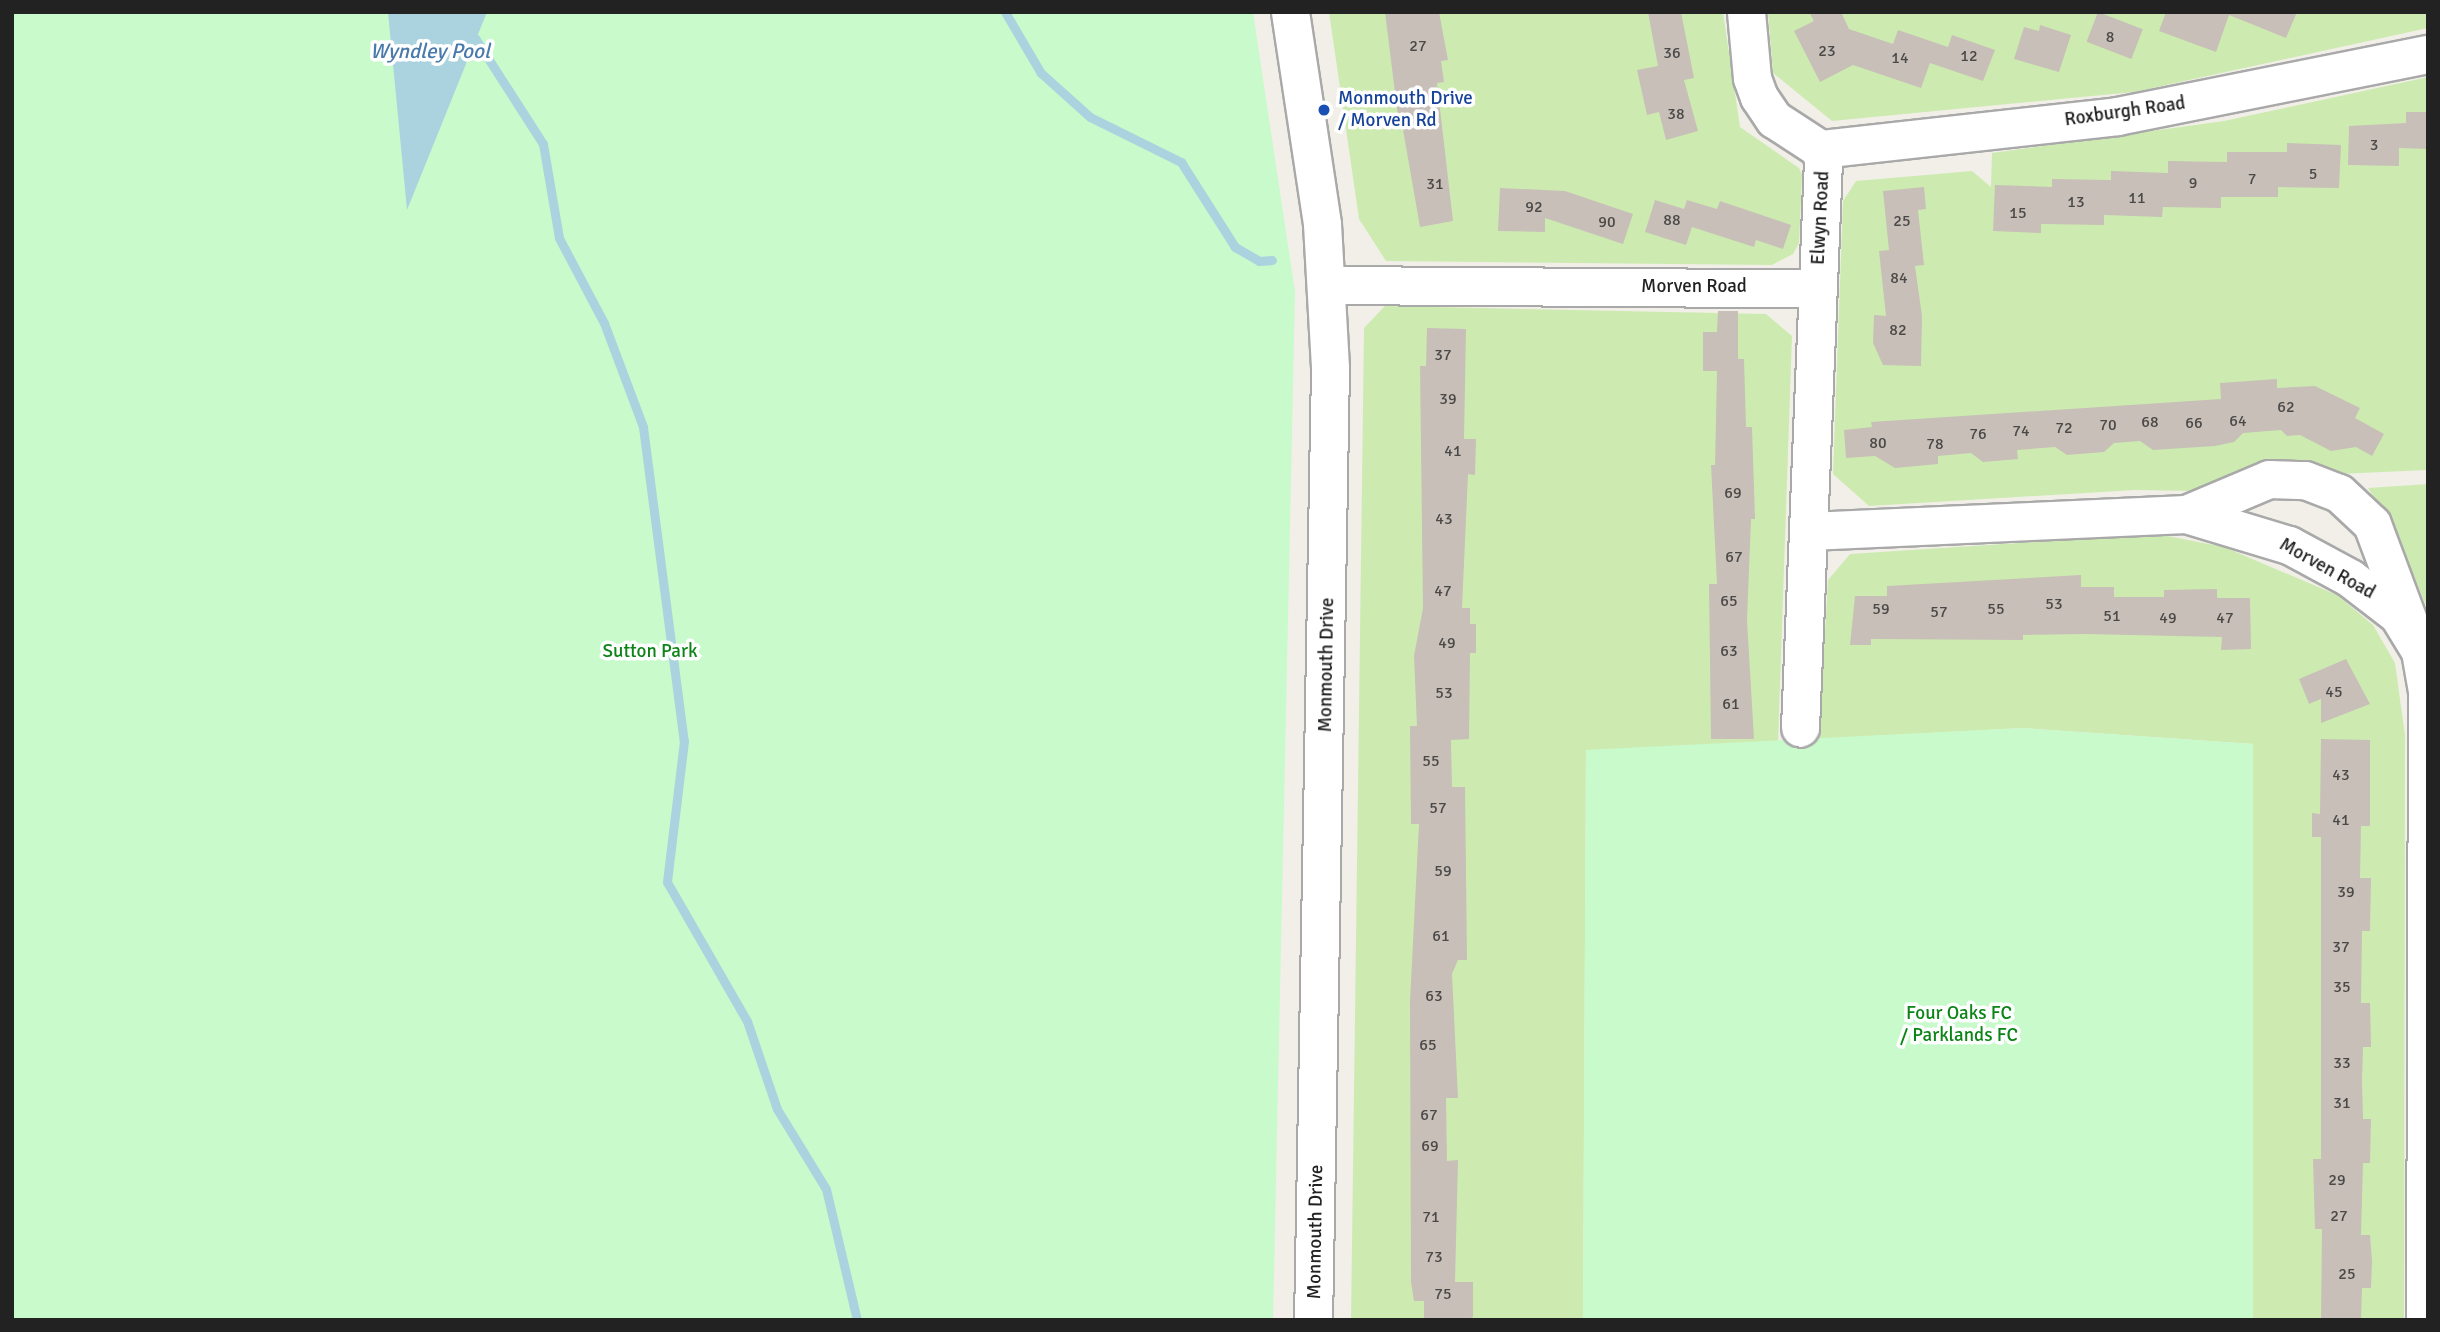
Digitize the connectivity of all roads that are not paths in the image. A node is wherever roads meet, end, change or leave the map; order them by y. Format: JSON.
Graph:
{"nodes":[{"id":1,"x":1290,"y":12,"type":"edge"},
{"id":2,"x":1746,"y":12,"type":"edge"},
{"id":3,"x":2428,"y":54,"type":"edge"},
{"id":4,"x":1820,"y":149,"type":"junction"},
{"id":5,"x":1327,"y":285,"type":"junction"},
{"id":6,"x":1818,"y":288,"type":"junction"},
{"id":7,"x":2186,"y":514,"type":"junction"},
{"id":8,"x":1809,"y":531,"type":"junction"},
{"id":9,"x":2414,"y":635,"type":"junction"},
{"id":10,"x":1801,"y":728,"type":"dead end"},
{"id":11,"x":1313,"y":1320,"type":"edge"},
{"id":12,"x":2425,"y":1320,"type":"edge"}],
"edges":[{"from":1,"to":5,"type":"street","name":"Monmouth Drive"},
{"from":2,"to":4,"type":"street","name":"Elwyn Road"},
{"from":3,"to":4,"type":"street","name":"Roxburgh Road"},
{"from":4,"to":6,"type":"street","name":"Elwyn Road"},
{"from":5,"to":6,"type":"street","name":"Morven Road"},
{"from":5,"to":11,"type":"street","name":"Monmouth Drive"},
{"from":6,"to":8,"type":"street"},
{"from":7,"to":8,"type":"street","name":"Morven Road"},
{"from":7,"to":9,"type":"street","name":"Morven Road"},
{"from":7,"to":9,"type":"street","name":"Morven Road"},
{"from":8,"to":10,"type":"street"},
{"from":9,"to":12,"type":"street","name":"Morven Road"}]}
